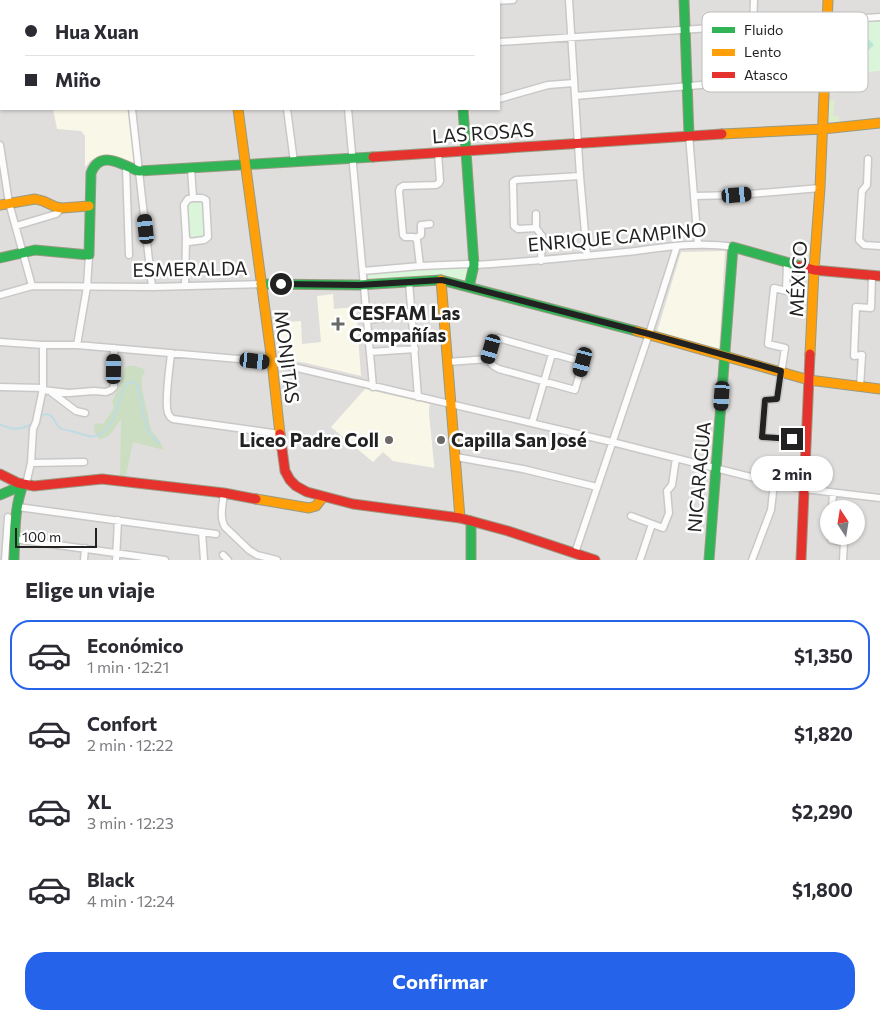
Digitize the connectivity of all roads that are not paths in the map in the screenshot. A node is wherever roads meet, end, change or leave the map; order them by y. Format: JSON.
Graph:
{"nodes":[{"id":1,"x":513,"y":0,"type":"edge"},
{"id":2,"x":569,"y":0,"type":"edge"},
{"id":3,"x":684,"y":0,"type":"edge"},
{"id":4,"x":500,"y":1,"type":"edge"},
{"id":5,"x":702,"y":29,"type":"edge"},
{"id":6,"x":685,"y":30,"type":"junction"},
{"id":7,"x":571,"y":38,"type":"junction"},
{"id":8,"x":500,"y":42,"type":"edge"},
{"id":9,"x":574,"y":83,"type":"junction"},
{"id":10,"x":702,"y":86,"type":"edge"},
{"id":11,"x":687,"y":87,"type":"junction"},
{"id":12,"x":824,"y":92,"type":"edge"},
{"id":13,"x":575,"y":96,"type":"junction"},
{"id":14,"x":500,"y":99,"type":"edge"},
{"id":15,"x":132,"y":110,"type":"edge"},
{"id":16,"x":238,"y":110,"type":"edge"},
{"id":17,"x":287,"y":110,"type":"edge"},
{"id":18,"x":348,"y":110,"type":"edge"},
{"id":19,"x":463,"y":110,"type":"edge"},
{"id":20,"x":880,"y":123,"type":"edge"},
{"id":21,"x":823,"y":128,"type":"junction"},
{"id":22,"x":689,"y":135,"type":"junction"},
{"id":23,"x":578,"y":142,"type":"junction"},
{"id":24,"x":0,"y":145,"type":"edge"},
{"id":25,"x":466,"y":151,"type":"junction"},
{"id":26,"x":438,"y":153,"type":"junction"},
{"id":27,"x":353,"y":158,"type":"junction"},
{"id":28,"x":868,"y":159,"type":"dead end"},
{"id":29,"x":294,"y":162,"type":"junction"},
{"id":30,"x":1,"y":163,"type":"edge"},
{"id":31,"x":245,"y":164,"type":"junction"},
{"id":32,"x":126,"y":166,"type":"junction"},
{"id":33,"x":191,"y":168,"type":"junction"},
{"id":34,"x":139,"y":171,"type":"junction"},
{"id":35,"x":580,"y":176,"type":"junction"},
{"id":36,"x":820,"y":188,"type":"junction"},
{"id":37,"x":694,"y":196,"type":"junction"},
{"id":38,"x":193,"y":198,"type":"junction"},
{"id":39,"x":5,"y":204,"type":"edge"},
{"id":40,"x":89,"y":206,"type":"junction"},
{"id":41,"x":62,"y":208,"type":"junction"},
{"id":42,"x":536,"y":214,"type":"dead end"},
{"id":43,"x":430,"y":224,"type":"dead end"},
{"id":44,"x":16,"y":226,"type":"junction"},
{"id":45,"x":536,"y":228,"type":"junction"},
{"id":46,"x":186,"y":238,"type":"junction"},
{"id":47,"x":416,"y":238,"type":"junction"},
{"id":48,"x":698,"y":245,"type":"junction"},
{"id":49,"x":677,"y":246,"type":"junction"},
{"id":50,"x":880,"y":246,"type":"edge"},
{"id":51,"x":733,"y":247,"type":"junction"},
{"id":52,"x":22,"y":252,"type":"junction"},
{"id":53,"x":89,"y":254,"type":"junction"},
{"id":54,"x":129,"y":255,"type":"dead end"},
{"id":55,"x":587,"y":256,"type":"junction"},
{"id":56,"x":0,"y":258,"type":"edge"},
{"id":57,"x":541,"y":261,"type":"junction"},
{"id":58,"x":787,"y":263,"type":"junction"},
{"id":59,"x":474,"y":265,"type":"junction"},
{"id":60,"x":420,"y":266,"type":"junction"},
{"id":61,"x":814,"y":270,"type":"junction"},
{"id":62,"x":363,"y":271,"type":"junction"},
{"id":63,"x":876,"y":276,"type":"edge"},
{"id":64,"x":442,"y":280,"type":"junction"},
{"id":65,"x":409,"y":282,"type":"junction"},
{"id":66,"x":261,"y":284,"type":"junction"},
{"id":67,"x":365,"y":284,"type":"junction"},
{"id":68,"x":32,"y":286,"type":"junction"},
{"id":69,"x":185,"y":286,"type":"junction"},
{"id":70,"x":86,"y":287,"type":"junction"},
{"id":71,"x":152,"y":287,"type":"junction"},
{"id":72,"x":469,"y":287,"type":"junction"},
{"id":73,"x":0,"y":295,"type":"edge"},
{"id":74,"x":411,"y":315,"type":"junction"},
{"id":75,"x":367,"y":320,"type":"junction"},
{"id":76,"x":649,"y":334,"type":"junction"},
{"id":77,"x":0,"y":342,"type":"edge"},
{"id":78,"x":43,"y":345,"type":"junction"},
{"id":79,"x":76,"y":345,"type":"junction"},
{"id":80,"x":114,"y":348,"type":"junction"},
{"id":81,"x":414,"y":349,"type":"junction"},
{"id":82,"x":370,"y":352,"type":"junction"},
{"id":83,"x":171,"y":353,"type":"junction"},
{"id":84,"x":552,"y":354,"type":"junction"},
{"id":85,"x":725,"y":356,"type":"junction"},
{"id":86,"x":488,"y":359,"type":"junction"},
{"id":87,"x":272,"y":362,"type":"junction"},
{"id":88,"x":448,"y":362,"type":"junction"},
{"id":89,"x":781,"y":371,"type":"junction"},
{"id":90,"x":809,"y":380,"type":"junction"},
{"id":91,"x":544,"y":382,"type":"junction"},
{"id":92,"x":0,"y":387,"type":"edge"},
{"id":93,"x":373,"y":387,"type":"junction"},
{"id":94,"x":860,"y":387,"type":"junction"},
{"id":95,"x":44,"y":389,"type":"junction"},
{"id":96,"x":880,"y":389,"type":"edge"},
{"id":97,"x":418,"y":397,"type":"junction"},
{"id":98,"x":451,"y":404,"type":"junction"},
{"id":99,"x":85,"y":413,"type":"dead end"},
{"id":100,"x":532,"y":422,"type":"junction"},
{"id":101,"x":280,"y":434,"type":"junction"},
{"id":102,"x":806,"y":441,"type":"junction"},
{"id":103,"x":612,"y":442,"type":"junction"},
{"id":104,"x":456,"y":457,"type":"junction"},
{"id":105,"x":676,"y":458,"type":"junction"},
{"id":106,"x":84,"y":462,"type":"dead end"},
{"id":107,"x":32,"y":463,"type":"junction"},
{"id":108,"x":716,"y":468,"type":"junction"},
{"id":109,"x":0,"y":474,"type":"edge"},
{"id":110,"x":774,"y":483,"type":"junction"},
{"id":111,"x":23,"y":485,"type":"junction"},
{"id":112,"x":597,"y":487,"type":"junction"},
{"id":113,"x":804,"y":490,"type":"junction"},
{"id":114,"x":224,"y":493,"type":"junction"},
{"id":115,"x":833,"y":493,"type":"junction"},
{"id":116,"x":0,"y":495,"type":"edge"},
{"id":117,"x":323,"y":497,"type":"junction"},
{"id":118,"x":880,"y":498,"type":"edge"},
{"id":119,"x":833,"y":500,"type":"edge"},
{"id":120,"x":18,"y":507,"type":"junction"},
{"id":121,"x":631,"y":516,"type":"dead end"},
{"id":122,"x":8,"y":517,"type":"dead end"},
{"id":123,"x":460,"y":518,"type":"junction"},
{"id":124,"x":118,"y":520,"type":"junction"},
{"id":125,"x":471,"y":521,"type":"junction"},
{"id":126,"x":652,"y":524,"type":"junction"},
{"id":127,"x":202,"y":532,"type":"junction"},
{"id":128,"x":216,"y":534,"type":"dead end"},
{"id":129,"x":15,"y":539,"type":"junction"},
{"id":130,"x":844,"y":545,"type":"edge"},
{"id":131,"x":85,"y":548,"type":"junction"},
{"id":132,"x":575,"y":553,"type":"junction"},
{"id":133,"x":116,"y":557,"type":"edge"},
{"id":134,"x":149,"y":559,"type":"edge"},
{"id":135,"x":5,"y":560,"type":"edge"},
{"id":136,"x":14,"y":560,"type":"edge"},
{"id":137,"x":84,"y":560,"type":"edge"},
{"id":138,"x":165,"y":560,"type":"edge"},
{"id":139,"x":204,"y":560,"type":"edge"},
{"id":140,"x":276,"y":560,"type":"edge"},
{"id":141,"x":471,"y":560,"type":"edge"},
{"id":142,"x":596,"y":560,"type":"edge"},
{"id":143,"x":640,"y":560,"type":"edge"},
{"id":144,"x":709,"y":560,"type":"edge"},
{"id":145,"x":752,"y":560,"type":"edge"},
{"id":146,"x":801,"y":560,"type":"edge"},
{"id":147,"x":843,"y":560,"type":"edge"}],
"edges":[{"from":1,"to":4,"type":"street"},
{"from":2,"to":7,"type":"street"},
{"from":3,"to":6,"type":"street"},
{"from":5,"to":6,"type":"street"},
{"from":6,"to":7,"type":"street"},
{"from":6,"to":11,"type":"street"},
{"from":7,"to":8,"type":"street"},
{"from":7,"to":9,"type":"street"},
{"from":9,"to":13,"type":"street"},
{"from":9,"to":14,"type":"street"},
{"from":10,"to":11,"type":"street"},
{"from":11,"to":13,"type":"street"},
{"from":11,"to":22,"type":"street"},
{"from":12,"to":21,"type":"street","name":"MÉXICO"},
{"from":13,"to":23,"type":"street"},
{"from":15,"to":34,"type":"street"},
{"from":16,"to":31,"type":"street","name":"MONJITAS"},
{"from":17,"to":29,"type":"street"},
{"from":18,"to":27,"type":"street"},
{"from":19,"to":25,"type":"street"},
{"from":20,"to":21,"type":"street","name":"LAS ROSAS"},
{"from":21,"to":22,"type":"street","name":"LAS ROSAS"},
{"from":21,"to":36,"type":"street","name":"MÉXICO"},
{"from":22,"to":23,"type":"street","name":"LAS ROSAS"},
{"from":22,"to":37,"type":"street"},
{"from":23,"to":25,"type":"street","name":"LAS ROSAS"},
{"from":23,"to":35,"type":"street"},
{"from":24,"to":30,"type":"street"},
{"from":25,"to":26,"type":"street","name":"LAS ROSAS"},
{"from":25,"to":59,"type":"street"},
{"from":26,"to":27,"type":"street","name":"LAS ROSAS"},
{"from":26,"to":47,"type":"street"},
{"from":27,"to":29,"type":"street","name":"LAS ROSAS"},
{"from":27,"to":62,"type":"street"},
{"from":28,"to":50,"type":"street"},
{"from":29,"to":31,"type":"street","name":"LAS ROSAS"},
{"from":30,"to":39,"type":"street"},
{"from":31,"to":33,"type":"street","name":"LAS ROSAS"},
{"from":31,"to":66,"type":"street","name":"MONJITAS"},
{"from":32,"to":34,"type":"street","name":"LAS ROSAS"},
{"from":32,"to":40,"type":"street","name":"LAS ROSAS"},
{"from":32,"to":54,"type":"street"},
{"from":33,"to":34,"type":"street","name":"LAS ROSAS"},
{"from":33,"to":38,"type":"street"},
{"from":34,"to":71,"type":"street"},
{"from":35,"to":45,"type":"street"},
{"from":35,"to":55,"type":"street"},
{"from":36,"to":37,"type":"street"},
{"from":36,"to":61,"type":"street","name":"MÉXICO"},
{"from":37,"to":48,"type":"street"},
{"from":38,"to":46,"type":"street"},
{"from":38,"to":46,"type":"street"},
{"from":39,"to":41,"type":"street"},
{"from":39,"to":44,"type":"street"},
{"from":40,"to":41,"type":"street"},
{"from":40,"to":53,"type":"street"},
{"from":41,"to":44,"type":"street"},
{"from":42,"to":45,"type":"street"},
{"from":43,"to":47,"type":"street"},
{"from":44,"to":52,"type":"street"},
{"from":45,"to":57,"type":"street"},
{"from":46,"to":69,"type":"street"},
{"from":47,"to":60,"type":"street"},
{"from":48,"to":49,"type":"street","name":"ENRIQUE CAMPINO"},
{"from":48,"to":51,"type":"street","name":"ENRIQUE CAMPINO"},
{"from":49,"to":55,"type":"street","name":"ENRIQUE CAMPINO"},
{"from":49,"to":76,"type":"street"},
{"from":51,"to":58,"type":"street","name":"ENRIQUE CAMPINO"},
{"from":51,"to":85,"type":"street","name":"NICARAGUA"},
{"from":52,"to":53,"type":"street"},
{"from":52,"to":56,"type":"street"},
{"from":52,"to":68,"type":"street"},
{"from":53,"to":70,"type":"street"},
{"from":55,"to":57,"type":"street","name":"ENRIQUE CAMPINO"},
{"from":57,"to":59,"type":"street","name":"ENRIQUE CAMPINO"},
{"from":58,"to":61,"type":"street","name":"ENRIQUE CAMPINO"},
{"from":58,"to":89,"type":"street"},
{"from":59,"to":60,"type":"street","name":"ENRIQUE CAMPINO"},
{"from":59,"to":72,"type":"street"},
{"from":60,"to":62,"type":"street","name":"ENRIQUE CAMPINO"},
{"from":61,"to":63,"type":"street","name":"ENRIQUE CAMPINO"},
{"from":61,"to":90,"type":"street","name":"MÉXICO"},
{"from":62,"to":67,"type":"street"},
{"from":63,"to":94,"type":"street"},
{"from":64,"to":65,"type":"street","name":"ESMERALDA"},
{"from":64,"to":72,"type":"street","name":"ESMERALDA"},
{"from":64,"to":88,"type":"street"},
{"from":65,"to":67,"type":"street","name":"ESMERALDA"},
{"from":65,"to":74,"type":"street"},
{"from":66,"to":67,"type":"street","name":"ESMERALDA"},
{"from":66,"to":69,"type":"street","name":"ESMERALDA"},
{"from":66,"to":87,"type":"street","name":"MONJITAS"},
{"from":67,"to":75,"type":"street"},
{"from":68,"to":70,"type":"street","name":"ESMERALDA"},
{"from":68,"to":73,"type":"street","name":"ESMERALDA"},
{"from":69,"to":71,"type":"street","name":"ESMERALDA"},
{"from":70,"to":71,"type":"street","name":"ESMERALDA"},
{"from":70,"to":79,"type":"street"},
{"from":72,"to":76,"type":"street","name":"ESMERALDA"},
{"from":74,"to":75,"type":"street"},
{"from":74,"to":81,"type":"street"},
{"from":75,"to":82,"type":"street"},
{"from":76,"to":85,"type":"street","name":"ESMERALDA"},
{"from":76,"to":103,"type":"street"},
{"from":77,"to":78,"type":"street"},
{"from":78,"to":79,"type":"street"},
{"from":78,"to":95,"type":"street"},
{"from":79,"to":80,"type":"street"},
{"from":80,"to":83,"type":"street"},
{"from":80,"to":95,"type":"street"},
{"from":81,"to":82,"type":"street"},
{"from":81,"to":97,"type":"street"},
{"from":82,"to":93,"type":"street"},
{"from":83,"to":87,"type":"street"},
{"from":83,"to":101,"type":"street"},
{"from":84,"to":86,"type":"street"},
{"from":84,"to":91,"type":"street"},
{"from":84,"to":91,"type":"street"},
{"from":85,"to":89,"type":"street","name":"ESMERALDA"},
{"from":85,"to":108,"type":"street","name":"NICARAGUA"},
{"from":86,"to":88,"type":"street"},
{"from":86,"to":91,"type":"street"},
{"from":87,"to":93,"type":"street"},
{"from":87,"to":101,"type":"street","name":"MONJITAS"},
{"from":88,"to":98,"type":"street"},
{"from":89,"to":90,"type":"street","name":"ESMERALDA"},
{"from":89,"to":102,"type":"street"},
{"from":90,"to":94,"type":"street","name":"ESMERALDA"},
{"from":90,"to":102,"type":"street","name":"MÉXICO"},
{"from":91,"to":100,"type":"street"},
{"from":92,"to":95,"type":"street"},
{"from":93,"to":97,"type":"street"},
{"from":94,"to":96,"type":"street","name":"ESMERALDA"},
{"from":95,"to":99,"type":"street"},
{"from":95,"to":107,"type":"street"},
{"from":97,"to":98,"type":"street"},
{"from":98,"to":100,"type":"street"},
{"from":98,"to":104,"type":"street"},
{"from":100,"to":103,"type":"street"},
{"from":101,"to":117,"type":"street","name":"MONJITAS"},
{"from":102,"to":113,"type":"street","name":"MÉXICO"},
{"from":103,"to":105,"type":"street"},
{"from":103,"to":112,"type":"street"},
{"from":104,"to":112,"type":"street"},
{"from":104,"to":123,"type":"street"},
{"from":105,"to":108,"type":"street"},
{"from":105,"to":126,"type":"street"},
{"from":106,"to":107,"type":"street"},
{"from":107,"to":111,"type":"street"},
{"from":108,"to":110,"type":"street"},
{"from":108,"to":144,"type":"street","name":"NICARAGUA"},
{"from":109,"to":111,"type":"street"},
{"from":110,"to":113,"type":"street"},
{"from":110,"to":145,"type":"street"},
{"from":111,"to":114,"type":"street"},
{"from":111,"to":116,"type":"street"},
{"from":111,"to":120,"type":"street"},
{"from":112,"to":132,"type":"street"},
{"from":113,"to":115,"type":"street"},
{"from":113,"to":146,"type":"street","name":"MÉXICO"},
{"from":114,"to":117,"type":"street"},
{"from":114,"to":140,"type":"street"},
{"from":115,"to":118,"type":"street"},
{"from":115,"to":119,"type":"street"},
{"from":117,"to":123,"type":"street","name":"MONJITAS"},
{"from":120,"to":124,"type":"street"},
{"from":120,"to":129,"type":"street"},
{"from":121,"to":126,"type":"street"},
{"from":122,"to":135,"type":"street"},
{"from":123,"to":125,"type":"street","name":"MONJITAS"},
{"from":124,"to":127,"type":"street"},
{"from":124,"to":133,"type":"street"},
{"from":125,"to":132,"type":"street","name":"MONJITAS"},
{"from":125,"to":141,"type":"street"},
{"from":126,"to":143,"type":"street"},
{"from":127,"to":128,"type":"street"},
{"from":127,"to":139,"type":"street"},
{"from":129,"to":131,"type":"street"},
{"from":129,"to":136,"type":"street"},
{"from":130,"to":147,"type":"street"},
{"from":131,"to":133,"type":"street"},
{"from":131,"to":137,"type":"street"},
{"from":132,"to":142,"type":"street","name":"MONJITAS"},
{"from":133,"to":134,"type":"street"},
{"from":134,"to":138,"type":"street"}]}
